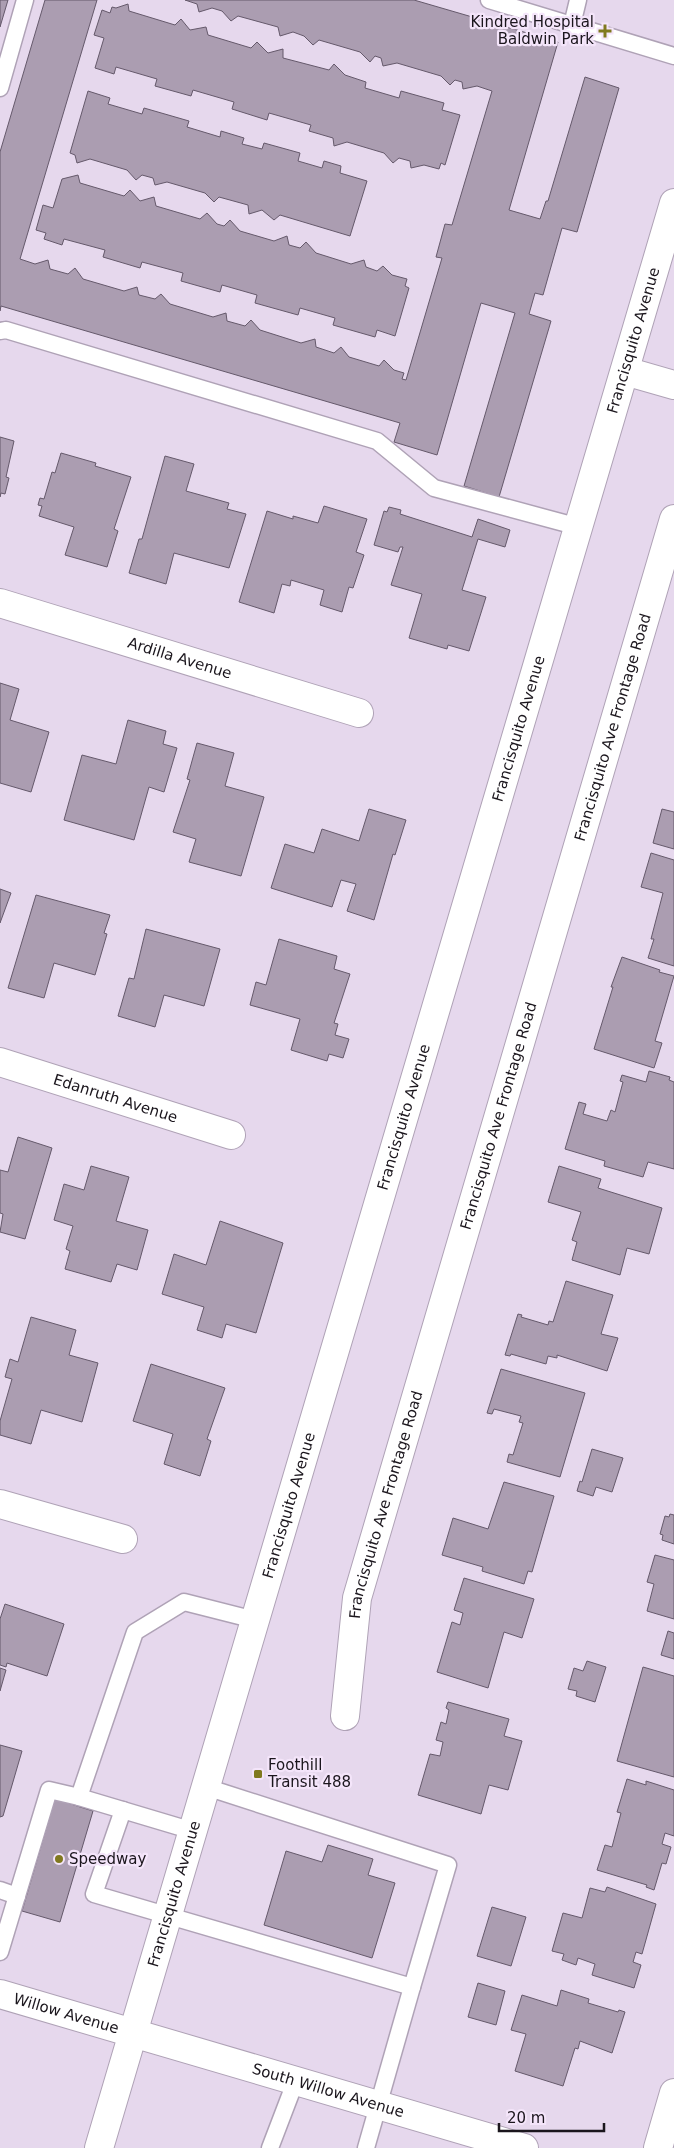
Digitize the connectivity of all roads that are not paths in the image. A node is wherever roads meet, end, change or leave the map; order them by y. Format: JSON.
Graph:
{"nodes":[{"id":1,"x":25,"y":0,"type":"edge"},
{"id":2,"x":489,"y":0,"type":"edge"},
{"id":3,"x":578,"y":0,"type":"edge"},
{"id":4,"x":572,"y":25,"type":"junction"},
{"id":5,"x":674,"y":56,"type":"edge"},
{"id":6,"x":0,"y":88,"type":"edge"},
{"id":7,"x":674,"y":203,"type":"edge"},
{"id":8,"x":0,"y":331,"type":"edge"},
{"id":9,"x":625,"y":371,"type":"junction"},
{"id":10,"x":674,"y":385,"type":"edge"},
{"id":11,"x":674,"y":519,"type":"edge"},
{"id":12,"x":579,"y":527,"type":"junction"},
{"id":13,"x":0,"y":603,"type":"edge"},
{"id":14,"x":359,"y":712,"type":"dead end"},
{"id":15,"x":0,"y":1062,"type":"edge"},
{"id":16,"x":231,"y":1135,"type":"dead end"},
{"id":17,"x":0,"y":1504,"type":"edge"},
{"id":18,"x":122,"y":1539,"type":"dead end"},
{"id":19,"x":255,"y":1620,"type":"junction"},
{"id":20,"x":345,"y":1716,"type":"dead end"},
{"id":21,"x":206,"y":1787,"type":"junction"},
{"id":22,"x":78,"y":1797,"type":"junction"},
{"id":23,"x":123,"y":1810,"type":"junction"},
{"id":24,"x":193,"y":1831,"type":"junction"},
{"id":25,"x":0,"y":1890,"type":"edge"},
{"id":26,"x":17,"y":1896,"type":"junction"},
{"id":27,"x":169,"y":1915,"type":"junction"},
{"id":28,"x":0,"y":1952,"type":"edge"},
{"id":29,"x":412,"y":1987,"type":"junction"},
{"id":30,"x":0,"y":1994,"type":"edge"},
{"id":31,"x":134,"y":2032,"type":"junction"},
{"id":32,"x":296,"y":2080,"type":"junction"},
{"id":33,"x":674,"y":2093,"type":"edge"},
{"id":34,"x":378,"y":2105,"type":"junction"},
{"id":35,"x":99,"y":2148,"type":"edge"},
{"id":36,"x":270,"y":2148,"type":"edge"},
{"id":37,"x":366,"y":2148,"type":"edge"},
{"id":38,"x":524,"y":2148,"type":"edge"},
{"id":39,"x":658,"y":2148,"type":"edge"}],
"edges":[{"from":1,"to":6,"type":"lane"},
{"from":2,"to":4,"type":"lane"},
{"from":3,"to":4,"type":"lane"},
{"from":4,"to":5,"type":"lane"},
{"from":7,"to":9,"type":"street","name":"Francisquito Avenue"},
{"from":8,"to":12,"type":"lane"},
{"from":9,"to":10,"type":"street"},
{"from":9,"to":12,"type":"street","name":"Francisquito Avenue"},
{"from":11,"to":20,"type":"street","name":"Francisquito Ave Frontage Road"},
{"from":12,"to":19,"type":"street","name":"Francisquito Avenue"},
{"from":13,"to":14,"type":"street","name":"Ardilla Avenue"},
{"from":15,"to":16,"type":"street","name":"Edanruth Avenue"},
{"from":17,"to":18,"type":"street"},
{"from":19,"to":21,"type":"street","name":"Francisquito Avenue"},
{"from":19,"to":22,"type":"lane"},
{"from":21,"to":24,"type":"street","name":"Francisquito Avenue"},
{"from":21,"to":29,"type":"lane"},
{"from":22,"to":23,"type":"lane"},
{"from":22,"to":26,"type":"lane"},
{"from":23,"to":24,"type":"lane"},
{"from":23,"to":27,"type":"lane"},
{"from":24,"to":27,"type":"street","name":"Francisquito Avenue"},
{"from":25,"to":26,"type":"lane"},
{"from":26,"to":28,"type":"lane"},
{"from":27,"to":29,"type":"lane"},
{"from":27,"to":31,"type":"street","name":"Francisquito Avenue"},
{"from":29,"to":34,"type":"lane"},
{"from":30,"to":31,"type":"street","name":"Willow Avenue"},
{"from":31,"to":32,"type":"street","name":"South Willow Avenue"},
{"from":31,"to":35,"type":"street","name":"Francisquito Avenue"},
{"from":32,"to":34,"type":"street","name":"South Willow Avenue"},
{"from":32,"to":36,"type":"lane"},
{"from":33,"to":39,"type":"street"},
{"from":34,"to":37,"type":"lane"},
{"from":34,"to":38,"type":"street","name":"South Willow Avenue"}]}
